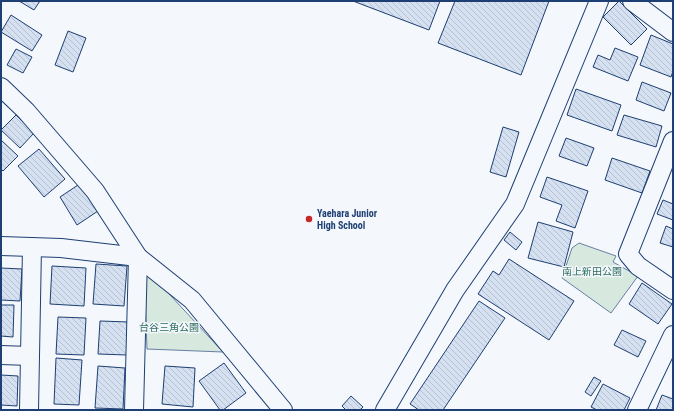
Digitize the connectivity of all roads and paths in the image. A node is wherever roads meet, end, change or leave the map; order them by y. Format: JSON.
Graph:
{"nodes":[{"id":1,"x":599,"y":1,"type":"edge"},
{"id":2,"x":632,"y":1,"type":"edge"},
{"id":3,"x":673,"y":32,"type":"edge"},
{"id":4,"x":1,"y":88,"type":"edge"},
{"id":5,"x":673,"y":141,"type":"edge"},
{"id":6,"x":1,"y":246,"type":"edge"},
{"id":7,"x":32,"y":247,"type":"junction"},
{"id":8,"x":138,"y":257,"type":"junction"},
{"id":9,"x":673,"y":290,"type":"edge"},
{"id":10,"x":673,"y":335,"type":"edge"},
{"id":11,"x":1,"y":356,"type":"edge"},
{"id":12,"x":30,"y":356,"type":"junction"},
{"id":13,"x":29,"y":410,"type":"edge"},
{"id":14,"x":134,"y":410,"type":"edge"},
{"id":15,"x":283,"y":410,"type":"edge"},
{"id":16,"x":385,"y":410,"type":"edge"},
{"id":17,"x":637,"y":410,"type":"edge"}],
"edges":[{"from":1,"to":16,"type":"street"},
{"from":2,"to":3,"type":"street"},
{"from":4,"to":8,"type":"street"},
{"from":5,"to":9,"type":"street"},
{"from":6,"to":7,"type":"street"},
{"from":7,"to":8,"type":"street"},
{"from":7,"to":12,"type":"street"},
{"from":8,"to":14,"type":"street"},
{"from":8,"to":15,"type":"street"},
{"from":10,"to":17,"type":"street"},
{"from":11,"to":12,"type":"street"},
{"from":12,"to":13,"type":"street"}]}
